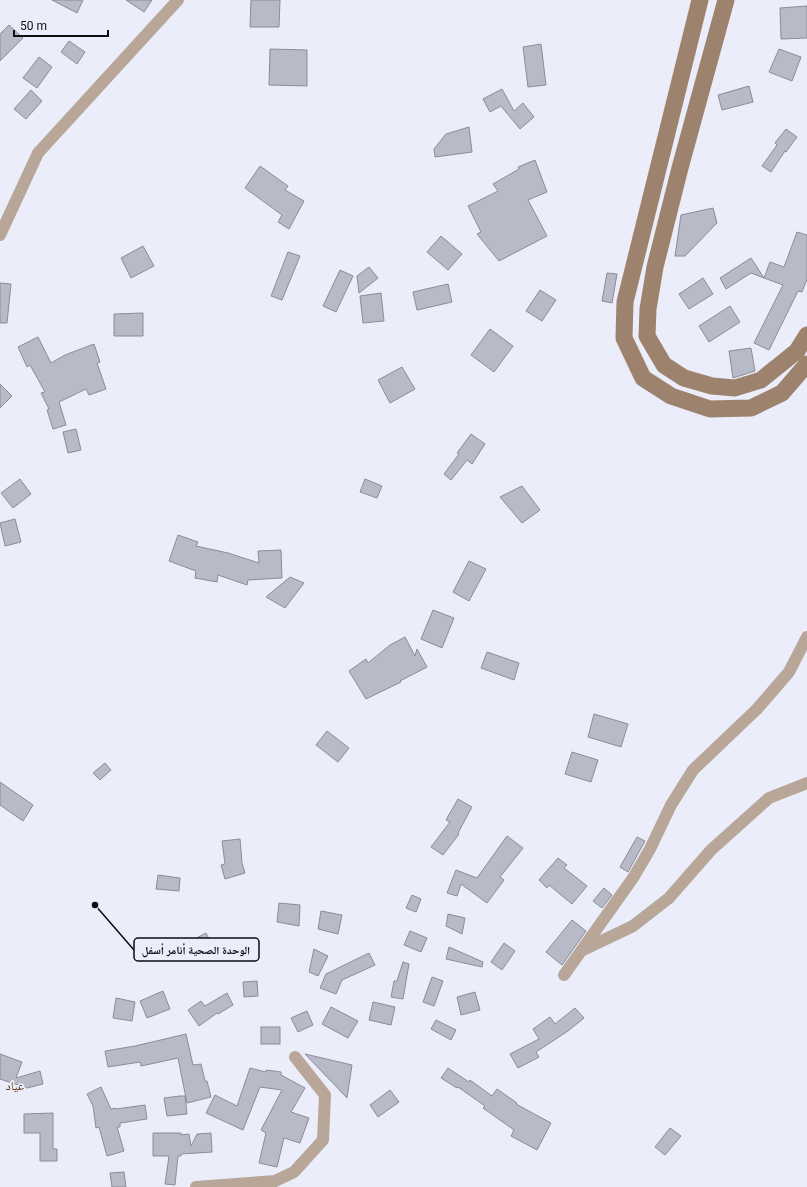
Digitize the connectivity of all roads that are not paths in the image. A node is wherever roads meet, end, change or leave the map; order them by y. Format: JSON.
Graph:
{"nodes":[{"id":1,"x":178,"y":0,"type":"edge"},
{"id":2,"x":700,"y":0,"type":"edge"},
{"id":3,"x":726,"y":0,"type":"edge"},
{"id":4,"x":0,"y":236,"type":"edge"},
{"id":5,"x":807,"y":335,"type":"edge"},
{"id":6,"x":807,"y":364,"type":"edge"},
{"id":7,"x":807,"y":637,"type":"edge"},
{"id":8,"x":807,"y":783,"type":"edge"},
{"id":9,"x":584,"y":949,"type":"junction"},
{"id":10,"x":564,"y":975,"type":"dead end"},
{"id":11,"x":295,"y":1057,"type":"dead end"},
{"id":12,"x":196,"y":1187,"type":"edge"}],
"edges":[{"from":1,"to":4,"type":"street"},
{"from":2,"to":6,"type":"street"},
{"from":3,"to":5,"type":"street"},
{"from":7,"to":9,"type":"street"},
{"from":8,"to":9,"type":"street"},
{"from":9,"to":10,"type":"street"},
{"from":11,"to":12,"type":"street"}]}
